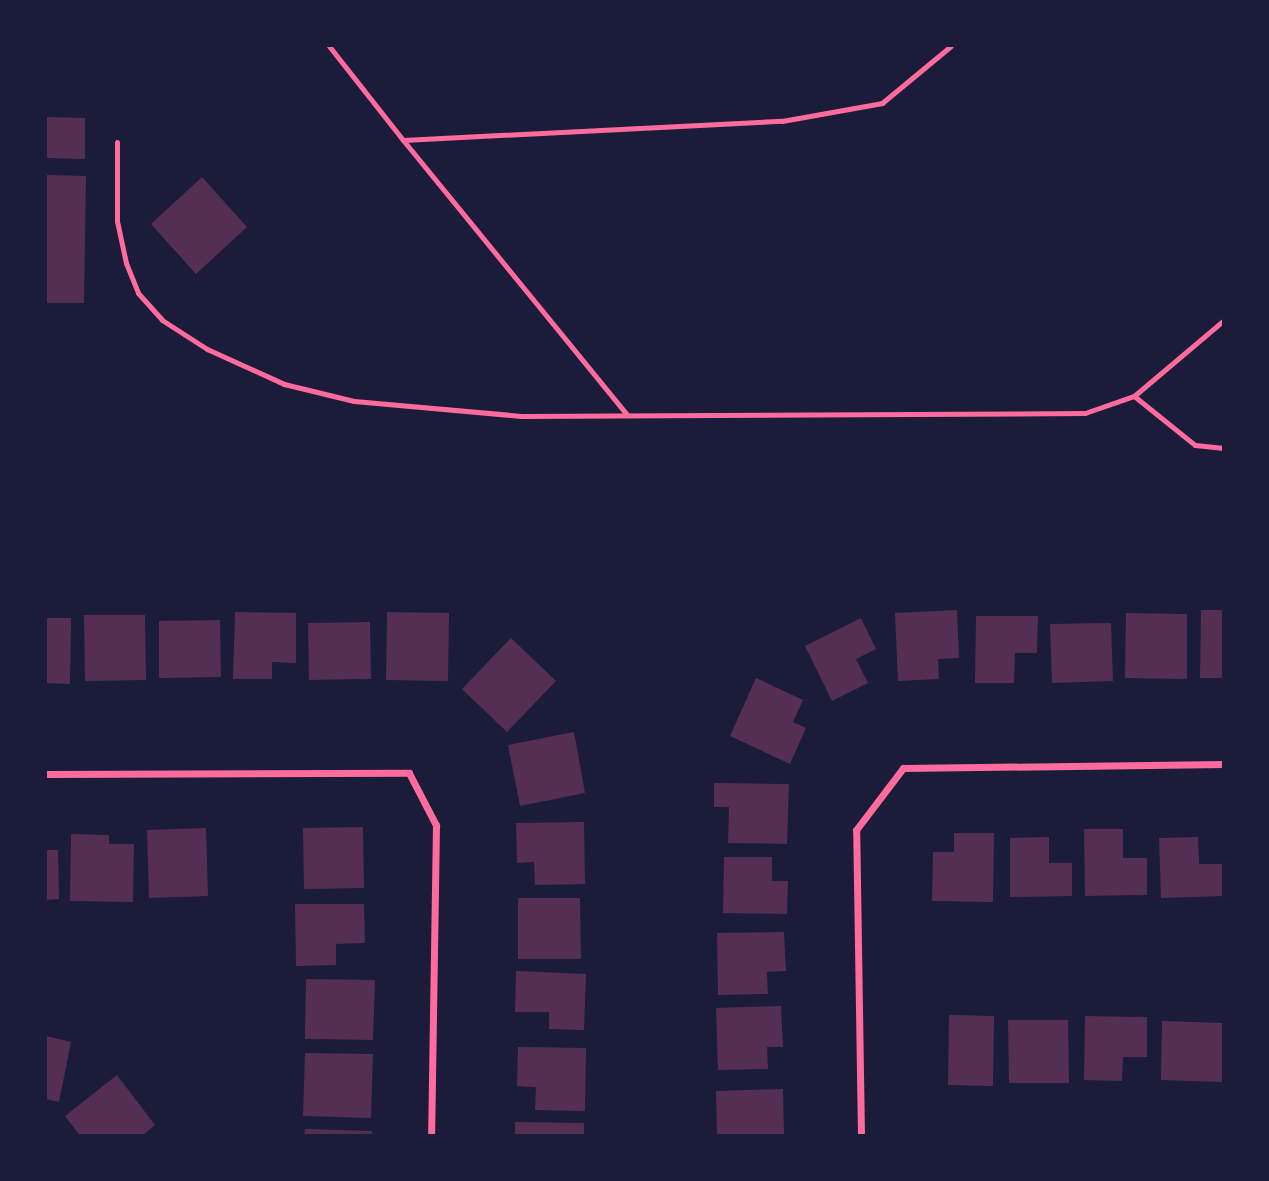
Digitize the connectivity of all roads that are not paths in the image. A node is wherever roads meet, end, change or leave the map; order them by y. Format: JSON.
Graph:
{"nodes":[{"id":1,"x":329,"y":46,"type":"edge"},
{"id":2,"x":951,"y":46,"type":"edge"},
{"id":3,"x":403,"y":140,"type":"junction"},
{"id":4,"x":117,"y":142,"type":"dead end"},
{"id":5,"x":1223,"y":320,"type":"edge"},
{"id":6,"x":1135,"y":396,"type":"junction"},
{"id":7,"x":627,"y":415,"type":"junction"},
{"id":8,"x":1223,"y":448,"type":"edge"},
{"id":9,"x":1223,"y":764,"type":"edge"},
{"id":10,"x":46,"y":774,"type":"edge"},
{"id":11,"x":431,"y":1136,"type":"edge"},
{"id":12,"x":861,"y":1136,"type":"edge"}],
"edges":[{"from":1,"to":3,"type":"lane"},
{"from":2,"to":3,"type":"lane"},
{"from":3,"to":7,"type":"lane"},
{"from":4,"to":7,"type":"lane"},
{"from":5,"to":6,"type":"lane"},
{"from":6,"to":7,"type":"lane"},
{"from":6,"to":8,"type":"lane"},
{"from":9,"to":12,"type":"street"},
{"from":10,"to":11,"type":"street"}]}
